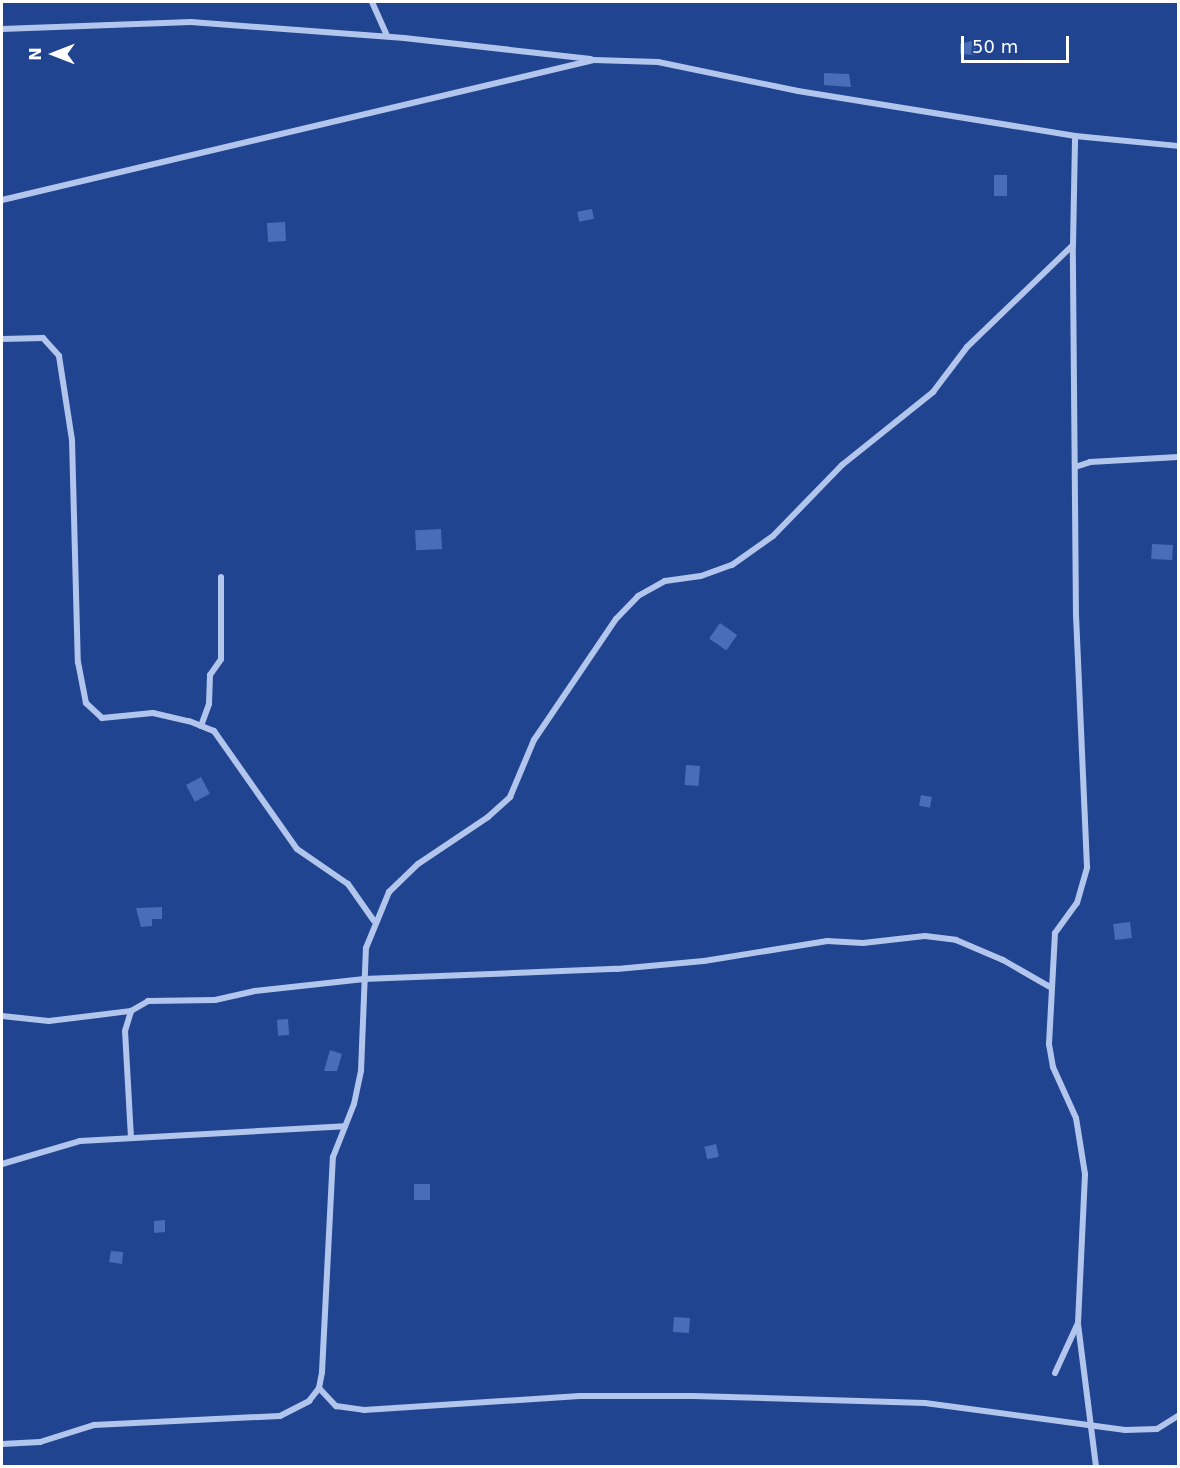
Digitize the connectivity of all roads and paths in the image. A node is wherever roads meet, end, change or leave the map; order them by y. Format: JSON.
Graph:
{"nodes":[{"id":1,"x":372,"y":2,"type":"edge"},
{"id":2,"x":2,"y":29,"type":"edge"},
{"id":3,"x":387,"y":36,"type":"junction"},
{"id":4,"x":594,"y":60,"type":"junction"},
{"id":5,"x":1075,"y":136,"type":"junction"},
{"id":6,"x":1179,"y":146,"type":"edge"},
{"id":7,"x":2,"y":201,"type":"edge"},
{"id":8,"x":1073,"y":245,"type":"junction"},
{"id":9,"x":2,"y":339,"type":"edge"},
{"id":10,"x":1179,"y":457,"type":"edge"},
{"id":11,"x":1075,"y":467,"type":"junction"},
{"id":12,"x":221,"y":577,"type":"dead end"},
{"id":13,"x":201,"y":726,"type":"junction"},
{"id":14,"x":374,"y":921,"type":"junction"},
{"id":15,"x":364,"y":979,"type":"junction"},
{"id":16,"x":1050,"y":987,"type":"junction"},
{"id":17,"x":131,"y":1011,"type":"junction"},
{"id":18,"x":2,"y":1016,"type":"edge"},
{"id":19,"x":345,"y":1126,"type":"junction"},
{"id":20,"x":131,"y":1138,"type":"junction"},
{"id":21,"x":2,"y":1164,"type":"edge"},
{"id":22,"x":1078,"y":1323,"type":"junction"},
{"id":23,"x":1055,"y":1373,"type":"dead end"},
{"id":24,"x":319,"y":1388,"type":"junction"},
{"id":25,"x":1179,"y":1416,"type":"edge"},
{"id":26,"x":1089,"y":1423,"type":"junction"},
{"id":27,"x":2,"y":1444,"type":"edge"},
{"id":28,"x":1096,"y":1467,"type":"edge"}],
"edges":[{"from":1,"to":3,"type":"street"},
{"from":2,"to":3,"type":"street"},
{"from":3,"to":4,"type":"street"},
{"from":4,"to":5,"type":"street"},
{"from":4,"to":7,"type":"street"},
{"from":5,"to":6,"type":"street"},
{"from":5,"to":8,"type":"street"},
{"from":8,"to":11,"type":"street"},
{"from":8,"to":14,"type":"street"},
{"from":9,"to":13,"type":"street"},
{"from":10,"to":11,"type":"street"},
{"from":11,"to":16,"type":"street"},
{"from":12,"to":13,"type":"street"},
{"from":13,"to":14,"type":"street"},
{"from":14,"to":15,"type":"street"},
{"from":15,"to":16,"type":"street"},
{"from":15,"to":17,"type":"street"},
{"from":15,"to":19,"type":"street"},
{"from":16,"to":22,"type":"street"},
{"from":17,"to":18,"type":"street"},
{"from":17,"to":20,"type":"street"},
{"from":19,"to":20,"type":"street"},
{"from":19,"to":24,"type":"street"},
{"from":20,"to":21,"type":"street"},
{"from":22,"to":23,"type":"street"},
{"from":22,"to":26,"type":"street"},
{"from":24,"to":26,"type":"street"},
{"from":24,"to":27,"type":"street"},
{"from":25,"to":26,"type":"street"},
{"from":26,"to":28,"type":"street"}]}
